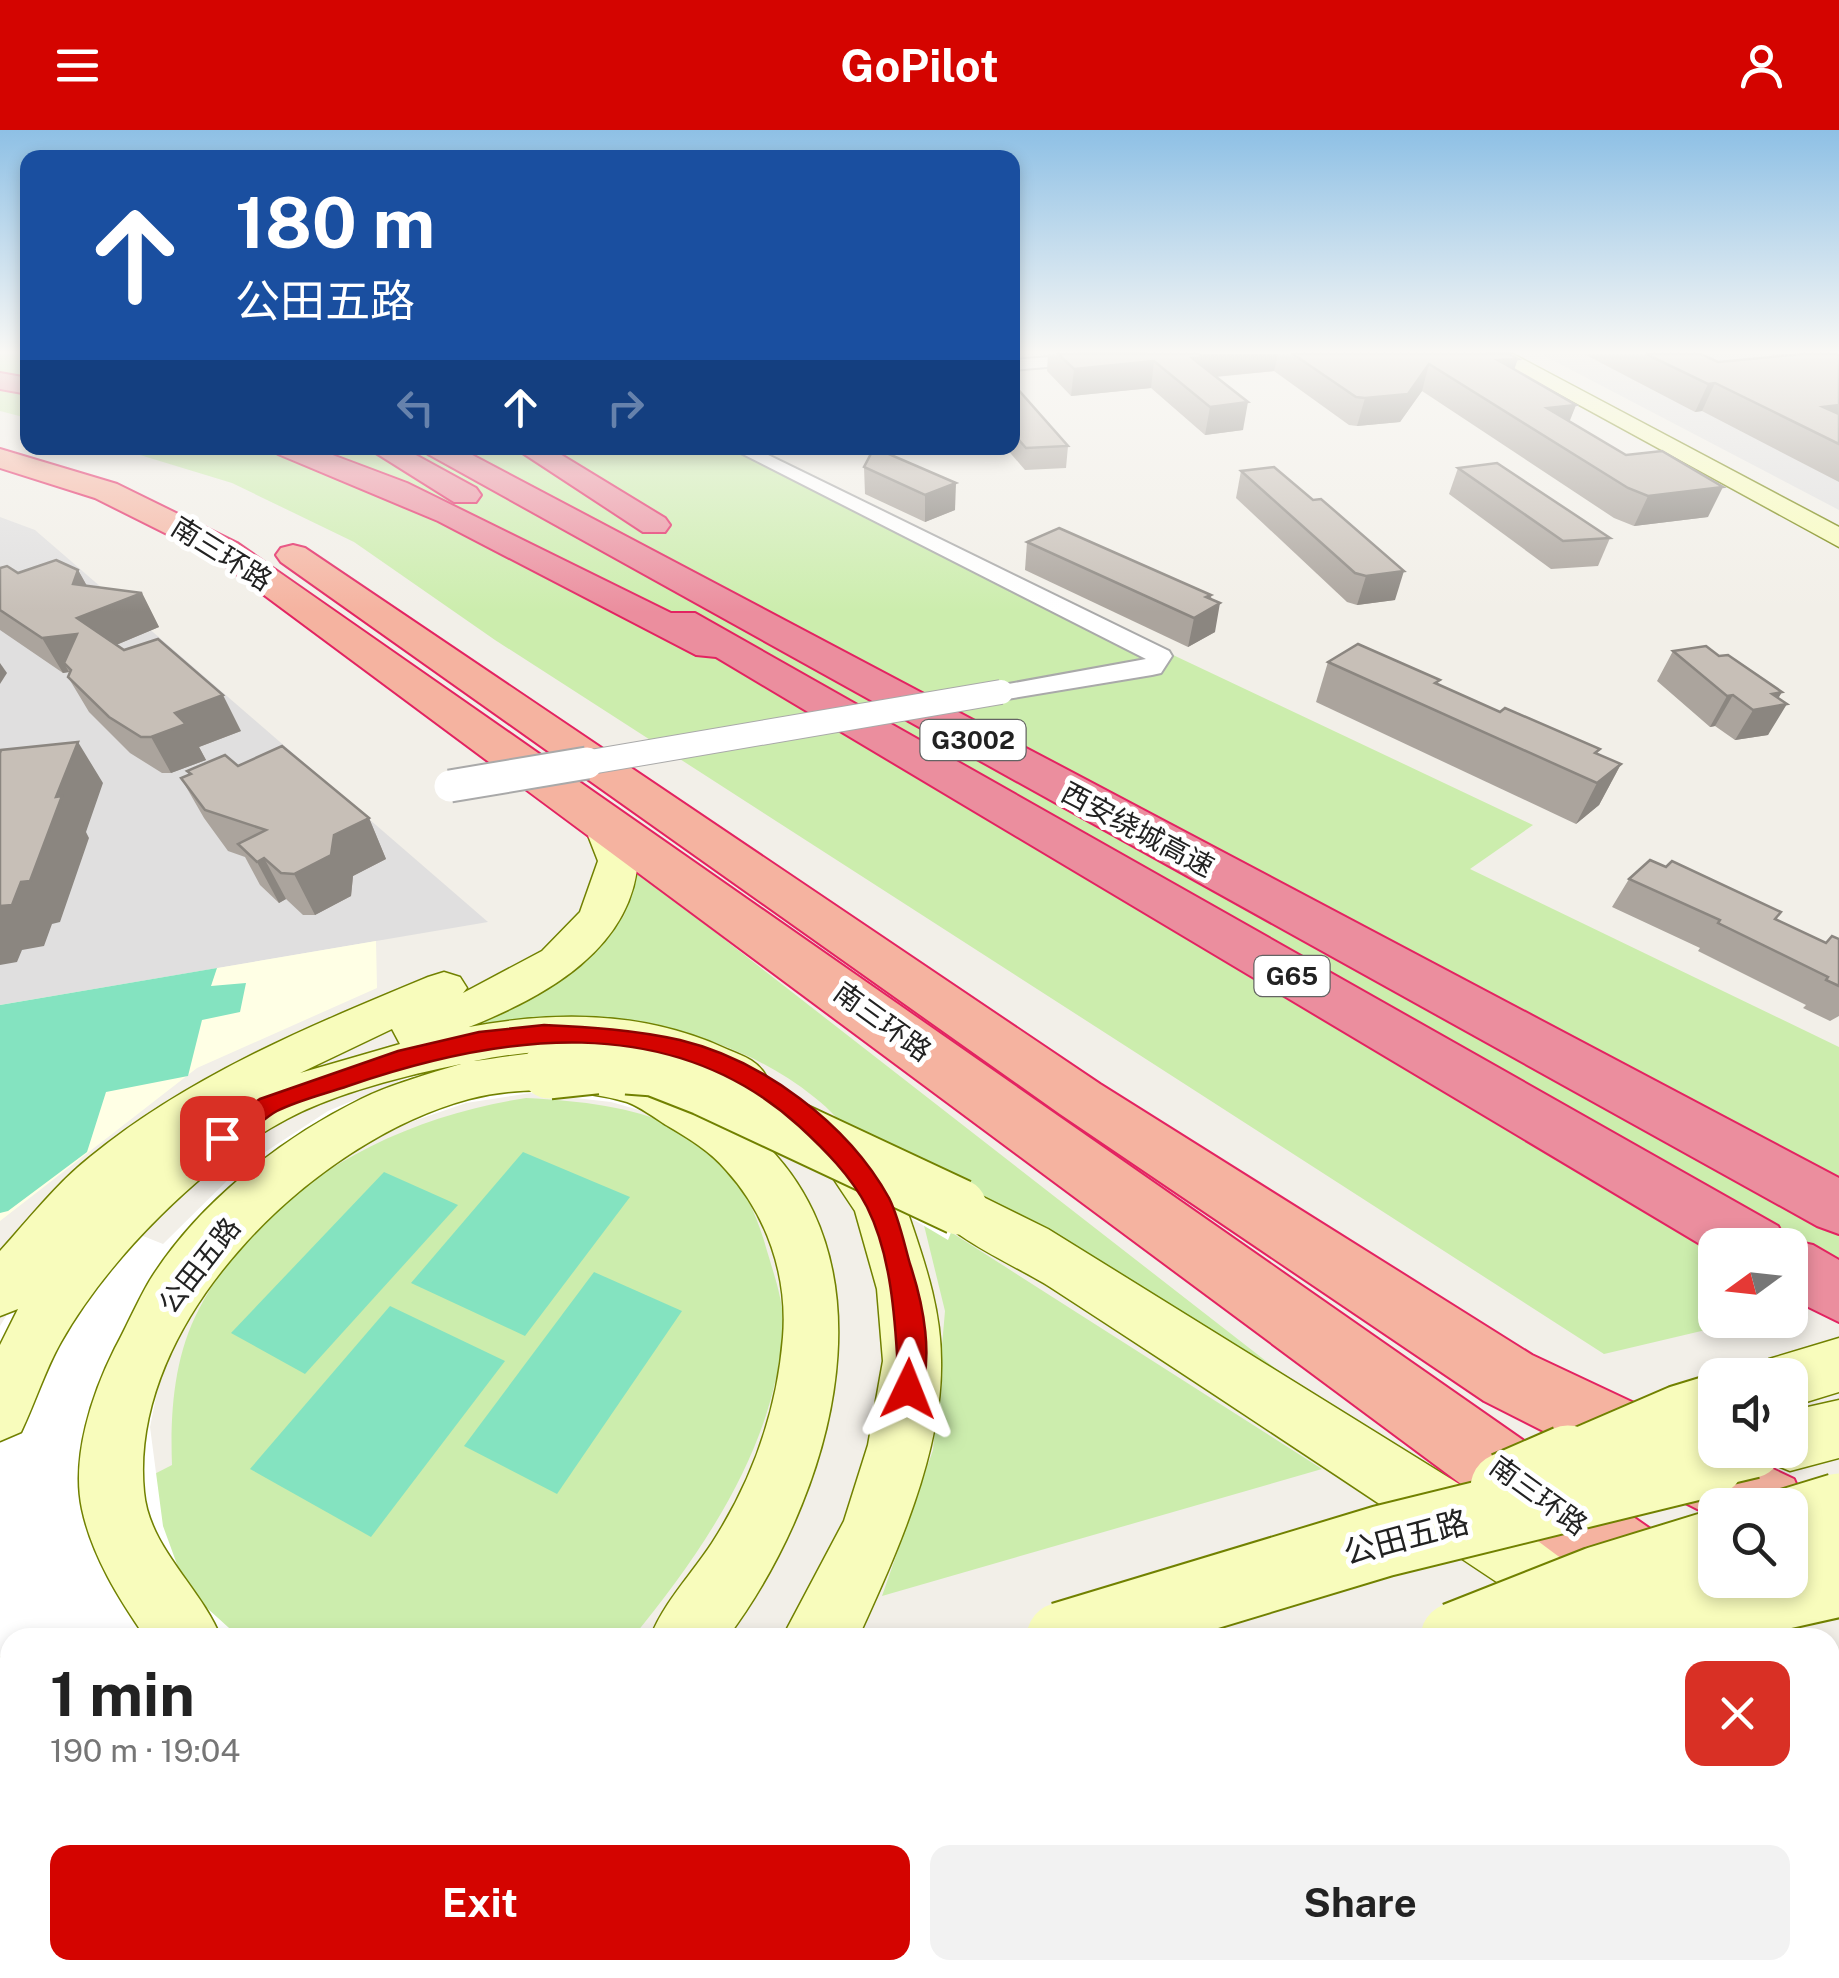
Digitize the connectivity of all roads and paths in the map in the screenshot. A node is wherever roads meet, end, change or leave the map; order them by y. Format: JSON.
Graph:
{"nodes":[{"id":1,"x":1657,"y":440,"type":"edge"},
{"id":2,"x":1688,"y":440,"type":"edge"},
{"id":3,"x":59,"y":455,"type":"edge"},
{"id":4,"x":308,"y":455,"type":"edge"},
{"id":5,"x":395,"y":455,"type":"edge"},
{"id":6,"x":451,"y":455,"type":"edge"},
{"id":7,"x":525,"y":455,"type":"edge"},
{"id":8,"x":541,"y":455,"type":"edge"},
{"id":9,"x":754,"y":455,"type":"edge"},
{"id":10,"x":0,"y":458,"type":"edge"},
{"id":11,"x":615,"y":502,"type":"junction"},
{"id":12,"x":1839,"y":519,"type":"edge"},
{"id":13,"x":1839,"y":538,"type":"edge"},
{"id":14,"x":828,"y":707,"type":"junction"},
{"id":15,"x":450,"y":786,"type":"dead end"},
{"id":16,"x":599,"y":816,"type":"junction"},
{"id":17,"x":608,"y":897,"type":"junction"},
{"id":18,"x":1510,"y":1026,"type":"junction"},
{"id":19,"x":549,"y":1071,"type":"junction"},
{"id":20,"x":268,"y":1105,"type":"junction"},
{"id":21,"x":1839,"y":1208,"type":"edge"},
{"id":22,"x":1727,"y":1228,"type":"edge"},
{"id":23,"x":1808,"y":1275,"type":"edge"},
{"id":24,"x":0,"y":1292,"type":"edge"},
{"id":25,"x":1839,"y":1293,"type":"edge"},
{"id":26,"x":1839,"y":1365,"type":"edge"},
{"id":27,"x":1808,"y":1374,"type":"edge"},
{"id":28,"x":1698,"y":1407,"type":"edge"},
{"id":29,"x":0,"y":1412,"type":"edge"},
{"id":30,"x":1839,"y":1429,"type":"edge"},
{"id":31,"x":1808,"y":1437,"type":"edge"},
{"id":32,"x":1698,"y":1464,"type":"edge"},
{"id":33,"x":1733,"y":1488,"type":"edge"},
{"id":34,"x":1839,"y":1509,"type":"edge"},
{"id":35,"x":1808,"y":1518,"type":"edge"},
{"id":36,"x":1808,"y":1521,"type":"edge"},
{"id":37,"x":1839,"y":1530,"type":"edge"},
{"id":38,"x":1383,"y":1541,"type":"junction"},
{"id":39,"x":1698,"y":1551,"type":"edge"},
{"id":40,"x":1839,"y":1581,"type":"edge"},
{"id":41,"x":180,"y":1628,"type":"edge"},
{"id":42,"x":692,"y":1628,"type":"edge"},
{"id":43,"x":824,"y":1628,"type":"edge"},
{"id":44,"x":1095,"y":1628,"type":"edge"},
{"id":45,"x":1481,"y":1628,"type":"edge"},
{"id":46,"x":1626,"y":1628,"type":"edge"},
{"id":47,"x":1627,"y":1628,"type":"edge"},
{"id":48,"x":1722,"y":1628,"type":"edge"}],
"edges":[{"from":1,"to":13,"type":"main road"},
{"from":2,"to":12,"type":"main road"},
{"from":3,"to":33,"type":"highway","name":"南三环路"},
{"from":4,"to":14,"type":"highway"},
{"from":5,"to":14,"type":"highway","name":"西安绕城高速","number":"G65"},
{"from":6,"to":18,"type":"highway","name":"西安绕城高速","number":"G3002"},
{"from":7,"to":11,"type":"highway"},
{"from":8,"to":11,"type":"highway","number":"G65"},
{"from":9,"to":15,"type":"street","bridge":true},
{"from":10,"to":16,"type":"highway","name":"南三环路"},
{"from":11,"to":18,"type":"highway","number":"G65"},
{"from":14,"to":22,"type":"highway","name":"西安绕城高速","number":"G65"},
{"from":16,"to":17,"type":"main road"},
{"from":16,"to":48,"type":"highway","name":"南三环路"},
{"from":17,"to":20,"type":"main road"},
{"from":17,"to":24,"type":"main road"},
{"from":18,"to":21,"type":"highway","name":"西安绕城高速","number":"G65"},
{"from":19,"to":41,"type":"main road","name":"公田五路"},
{"from":19,"to":42,"type":"main road","bridge":true},
{"from":19,"to":46,"type":"main road","bridge":true},
{"from":20,"to":29,"type":"main road"},
{"from":20,"to":43,"type":"main road"},
{"from":23,"to":25,"type":"highway"},
{"from":26,"to":27,"type":"main road"},
{"from":28,"to":38,"type":"main road","bridge":true},
{"from":30,"to":31,"type":"main road"},
{"from":32,"to":38,"type":"main road","name":"公田五路","bridge":true},
{"from":34,"to":35,"type":"main road","bridge":true},
{"from":36,"to":37,"type":"highway"},
{"from":38,"to":44,"type":"main road","name":"公田五路","bridge":true},
{"from":39,"to":45,"type":"main road","bridge":true},
{"from":40,"to":47,"type":"main road","bridge":true}]}
